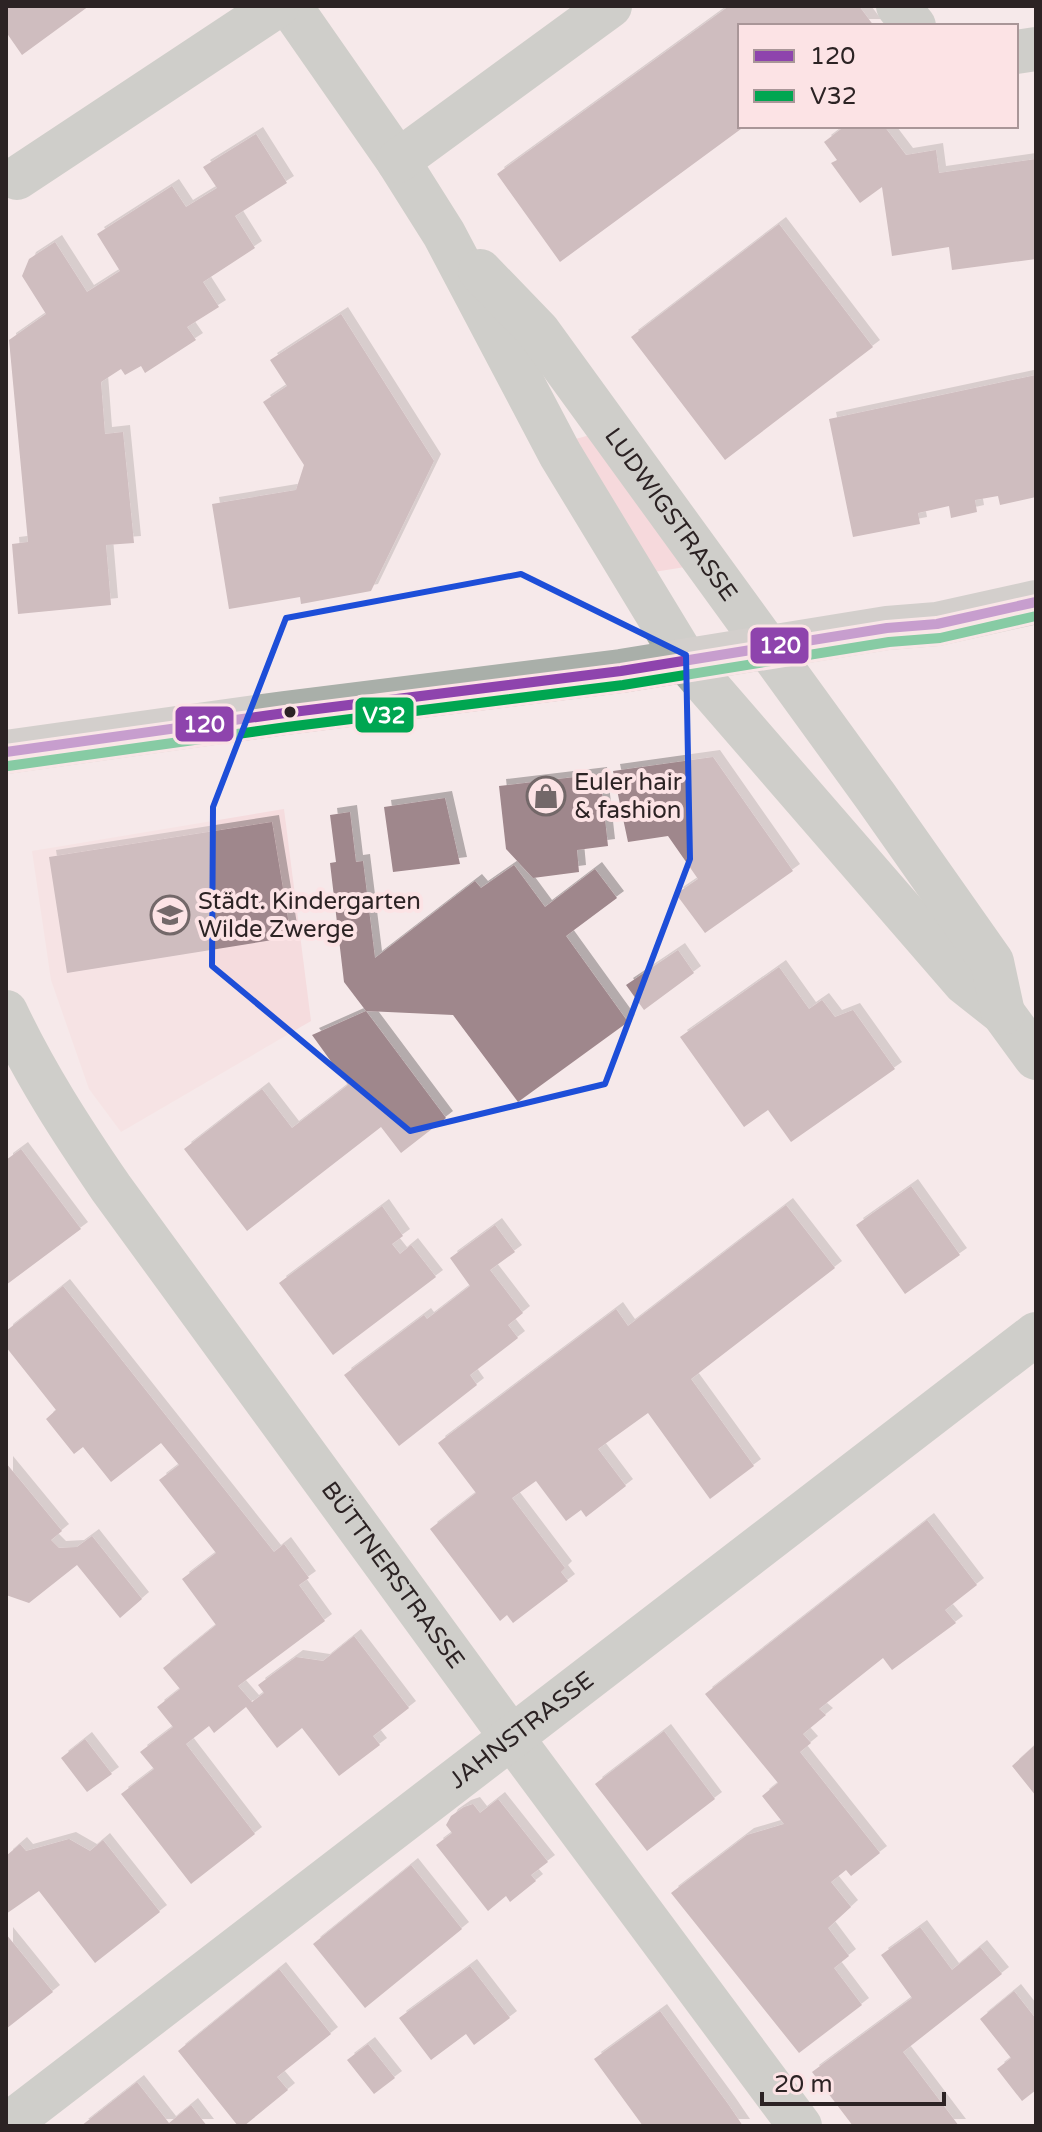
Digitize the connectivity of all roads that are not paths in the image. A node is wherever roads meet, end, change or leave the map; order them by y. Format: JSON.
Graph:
{"nodes":[{"id":1,"x":277,"y":6,"type":"edge"},
{"id":2,"x":290,"y":6,"type":"edge"},
{"id":3,"x":610,"y":6,"type":"edge"},
{"id":4,"x":898,"y":6,"type":"edge"},
{"id":5,"x":912,"y":24,"type":"edge"},
{"id":6,"x":398,"y":161,"type":"junction"},
{"id":7,"x":17,"y":178,"type":"dead end"},
{"id":8,"x":444,"y":234,"type":"junction"},
{"id":9,"x":1036,"y":602,"type":"edge"},
{"id":10,"x":768,"y":648,"type":"junction"},
{"id":11,"x":685,"y":660,"type":"junction"},
{"id":12,"x":6,"y":752,"type":"edge"},
{"id":13,"x":6,"y":1012,"type":"edge"},
{"id":14,"x":1003,"y":1013,"type":"junction"},
{"id":15,"x":1036,"y":1058,"type":"edge"},
{"id":16,"x":1036,"y":1334,"type":"edge"},
{"id":17,"x":512,"y":1738,"type":"junction"},
{"id":18,"x":6,"y":2126,"type":"edge"},
{"id":19,"x":800,"y":2126,"type":"edge"}],
"edges":[{"from":1,"to":7,"type":"street"},
{"from":2,"to":6,"type":"street"},
{"from":3,"to":6,"type":"street"},
{"from":4,"to":5,"type":"street"},
{"from":6,"to":8,"type":"street"},
{"from":8,"to":10,"type":"street","name":"LUDWIGSTRASSE"},
{"from":8,"to":11,"type":"street","name":"LUDWIGSTRASSE"},
{"from":9,"to":10,"type":"main road"},
{"from":10,"to":11,"type":"main road"},
{"from":10,"to":14,"type":"street","name":"LUDWIGSTRASSE"},
{"from":11,"to":12,"type":"main road"},
{"from":11,"to":14,"type":"street","name":"LUDWIGSTRASSE"},
{"from":13,"to":17,"type":"street","name":"BÜTTNERSTRASSE"},
{"from":14,"to":15,"type":"street","name":"LUDWIGSTRASSE"},
{"from":16,"to":17,"type":"street","name":"JAHNSTRASSE"},
{"from":17,"to":18,"type":"street","name":"JAHNSTRASSE"},
{"from":17,"to":19,"type":"street","name":"BÜTTNERSTRASSE"}]}
